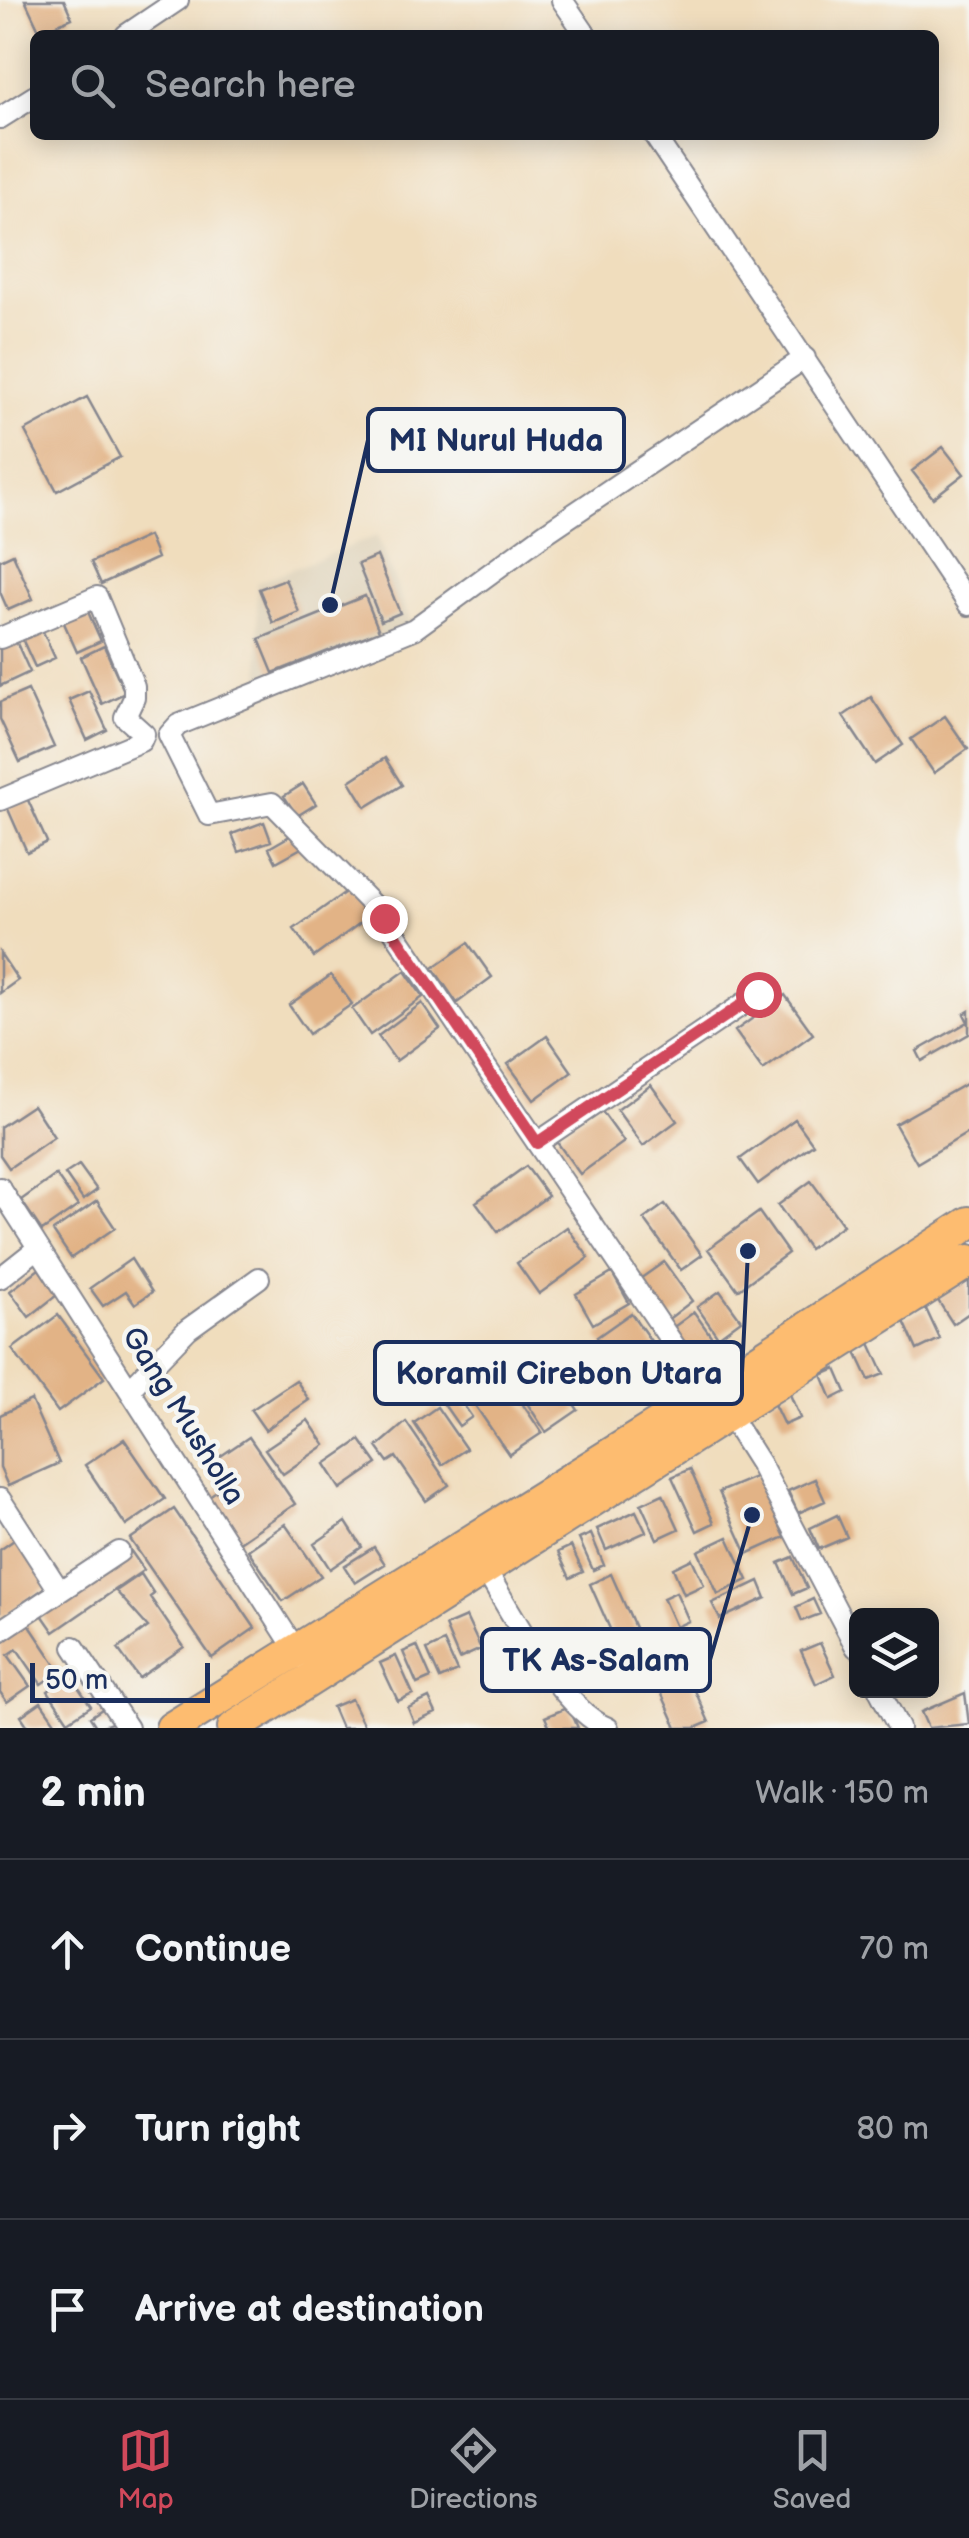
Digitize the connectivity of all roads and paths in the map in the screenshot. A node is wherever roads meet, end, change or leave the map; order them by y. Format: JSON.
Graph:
{"nodes":[{"id":1,"x":178,"y":0,"type":"edge"},
{"id":2,"x":562,"y":0,"type":"edge"},
{"id":3,"x":133,"y":30,"type":"edge"},
{"id":4,"x":583,"y":30,"type":"edge"},
{"id":5,"x":30,"y":99,"type":"edge"},
{"id":6,"x":0,"y":118,"type":"edge"},
{"id":7,"x":657,"y":140,"type":"edge"},
{"id":8,"x":805,"y":358,"type":"junction"},
{"id":9,"x":969,"y":605,"type":"edge"},
{"id":10,"x":0,"y":638,"type":"edge"},
{"id":11,"x":0,"y":800,"type":"edge"},
{"id":12,"x":758,"y":994,"type":"dead end"},
{"id":13,"x":537,"y":1143,"type":"junction"},
{"id":14,"x":0,"y":1188,"type":"edge"},
{"id":15,"x":969,"y":1222,"type":"edge"},
{"id":16,"x":38,"y":1248,"type":"junction"},
{"id":17,"x":969,"y":1260,"type":"edge"},
{"id":18,"x":0,"y":1278,"type":"edge"},
{"id":19,"x":260,"y":1278,"type":"dead end"},
{"id":20,"x":837,"y":1325,"type":"junction"},
{"id":21,"x":130,"y":1389,"type":"junction"},
{"id":22,"x":717,"y":1403,"type":"junction"},
{"id":23,"x":685,"y":1423,"type":"junction"},
{"id":24,"x":0,"y":1498,"type":"edge"},
{"id":25,"x":119,"y":1552,"type":"dead end"},
{"id":26,"x":484,"y":1568,"type":"junction"},
{"id":27,"x":59,"y":1590,"type":"junction"},
{"id":28,"x":0,"y":1631,"type":"edge"},
{"id":29,"x":849,"y":1634,"type":"edge"},
{"id":30,"x":74,"y":1647,"type":"dead end"},
{"id":31,"x":305,"y":1664,"type":"junction"},
{"id":32,"x":883,"y":1698,"type":"edge"},
{"id":33,"x":128,"y":1728,"type":"edge"},
{"id":34,"x":172,"y":1728,"type":"edge"},
{"id":35,"x":234,"y":1728,"type":"edge"},
{"id":36,"x":608,"y":1728,"type":"edge"},
{"id":37,"x":899,"y":1728,"type":"edge"}],
"edges":[{"from":1,"to":3,"type":"street"},
{"from":2,"to":4,"type":"street"},
{"from":5,"to":6,"type":"street"},
{"from":7,"to":8,"type":"street"},
{"from":8,"to":9,"type":"street"},
{"from":8,"to":13,"type":"street"},
{"from":10,"to":11,"type":"street"},
{"from":12,"to":13,"type":"street"},
{"from":13,"to":22,"type":"street"},
{"from":14,"to":16,"type":"street","name":"Gang Musholla"},
{"from":15,"to":20,"type":"highway"},
{"from":16,"to":18,"type":"street"},
{"from":16,"to":21,"type":"street","name":"Gang Musholla"},
{"from":17,"to":20,"type":"highway"},
{"from":19,"to":21,"type":"street"},
{"from":20,"to":22,"type":"highway"},
{"from":21,"to":31,"type":"street","name":"Gang Musholla"},
{"from":22,"to":23,"type":"highway"},
{"from":22,"to":29,"type":"street"},
{"from":23,"to":26,"type":"highway"},
{"from":23,"to":31,"type":"highway"},
{"from":24,"to":27,"type":"street"},
{"from":25,"to":27,"type":"street"},
{"from":26,"to":31,"type":"highway"},
{"from":26,"to":36,"type":"street"},
{"from":27,"to":28,"type":"street"},
{"from":30,"to":33,"type":"street"},
{"from":31,"to":34,"type":"highway"},
{"from":31,"to":35,"type":"highway"},
{"from":32,"to":37,"type":"street"}]}
